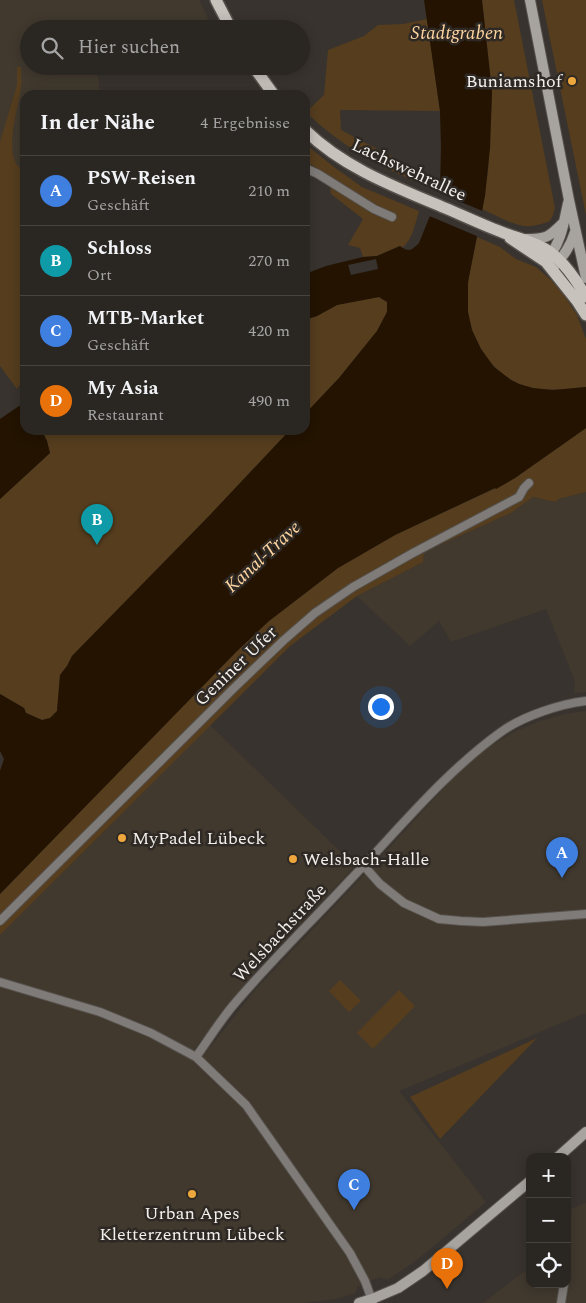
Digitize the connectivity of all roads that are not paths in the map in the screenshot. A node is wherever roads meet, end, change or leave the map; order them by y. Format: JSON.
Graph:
{"nodes":[{"id":1,"x":216,"y":0,"type":"edge"},
{"id":2,"x":530,"y":0,"type":"edge"},
{"id":3,"x":225,"y":20,"type":"edge"},
{"id":4,"x":260,"y":75,"type":"edge"},
{"id":5,"x":270,"y":90,"type":"edge"},
{"id":6,"x":310,"y":134,"type":"edge"},
{"id":7,"x":310,"y":170,"type":"edge"},
{"id":8,"x":569,"y":200,"type":"junction"},
{"id":9,"x":392,"y":217,"type":"dead end"},
{"id":10,"x":564,"y":222,"type":"junction"},
{"id":11,"x":576,"y":228,"type":"junction"},
{"id":12,"x":504,"y":234,"type":"junction"},
{"id":13,"x":526,"y":239,"type":"junction"},
{"id":14,"x":552,"y":261,"type":"junction"},
{"id":15,"x":586,"y":278,"type":"edge"},
{"id":16,"x":586,"y":297,"type":"edge"},
{"id":17,"x":586,"y":315,"type":"edge"},
{"id":18,"x":529,"y":483,"type":"dead end"},
{"id":19,"x":586,"y":701,"type":"edge"},
{"id":20,"x":364,"y":866,"type":"junction"},
{"id":21,"x":586,"y":914,"type":"edge"},
{"id":22,"x":0,"y":921,"type":"edge"},
{"id":23,"x":0,"y":982,"type":"edge"},
{"id":24,"x":196,"y":1057,"type":"junction"},
{"id":25,"x":586,"y":1132,"type":"edge"},
{"id":26,"x":562,"y":1153,"type":"edge"},
{"id":27,"x":526,"y":1184,"type":"edge"},
{"id":28,"x":563,"y":1288,"type":"edge"},
{"id":29,"x":372,"y":1301,"type":"edge"},
{"id":30,"x":359,"y":1303,"type":"edge"},
{"id":31,"x":561,"y":1303,"type":"edge"}],
"edges":[{"from":1,"to":3,"type":"main road"},
{"from":2,"to":8,"type":"main road"},
{"from":4,"to":5,"type":"main road"},
{"from":6,"to":12,"type":"main road","name":"Lachswehrallee"},
{"from":7,"to":9,"type":"street"},
{"from":8,"to":10,"type":"main road"},
{"from":8,"to":11,"type":"main road"},
{"from":10,"to":13,"type":"main road"},
{"from":10,"to":14,"type":"main road"},
{"from":11,"to":14,"type":"main road"},
{"from":11,"to":15,"type":"main road"},
{"from":12,"to":13,"type":"main road","name":"Lachswehrallee"},
{"from":12,"to":14,"type":"main road","name":"Lachswehrallee"},
{"from":13,"to":14,"type":"main road","name":"Lachswehrallee"},
{"from":14,"to":16,"type":"main road","name":"Lachswehrallee"},
{"from":14,"to":17,"type":"main road","name":"Lachswehrallee"},
{"from":18,"to":22,"type":"street","name":"Geniner Ufer"},
{"from":19,"to":20,"type":"street","name":"Welsbachstraße"},
{"from":20,"to":21,"type":"street"},
{"from":20,"to":24,"type":"street","name":"Welsbachstraße"},
{"from":23,"to":24,"type":"street"},
{"from":24,"to":29,"type":"street"},
{"from":25,"to":26,"type":"main road"},
{"from":27,"to":29,"type":"main road"},
{"from":28,"to":31,"type":"street"},
{"from":29,"to":30,"type":"main road"}]}
